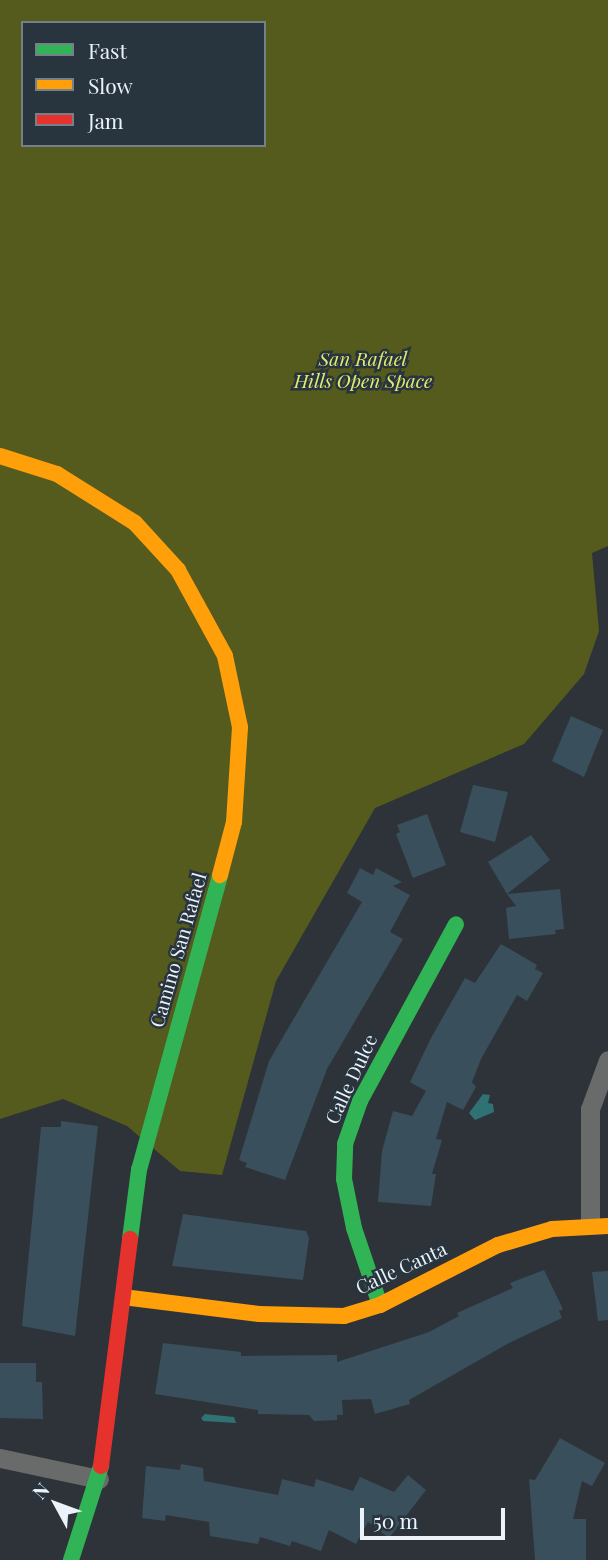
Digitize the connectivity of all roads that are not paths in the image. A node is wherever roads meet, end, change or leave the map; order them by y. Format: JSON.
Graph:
{"nodes":[{"id":1,"x":0,"y":456,"type":"edge"},
{"id":2,"x":456,"y":924,"type":"dead end"},
{"id":3,"x":608,"y":1060,"type":"edge"},
{"id":4,"x":599,"y":1226,"type":"edge"},
{"id":5,"x":123,"y":1297,"type":"junction"},
{"id":6,"x":380,"y":1305,"type":"junction"},
{"id":7,"x":0,"y":1458,"type":"edge"},
{"id":8,"x":99,"y":1479,"type":"junction"},
{"id":9,"x":71,"y":1560,"type":"edge"}],
"edges":[{"from":1,"to":5,"type":"street","name":"Camino San Rafael"},
{"from":2,"to":6,"type":"street","name":"Calle Dulce"},
{"from":3,"to":4,"type":"street"},
{"from":4,"to":6,"type":"street","name":"Calle Canta"},
{"from":5,"to":6,"type":"street","name":"Calle Canta"},
{"from":5,"to":8,"type":"street","name":"Camino San Rafael"},
{"from":7,"to":8,"type":"street"},
{"from":8,"to":9,"type":"street","name":"Camino San Rafael"}]}
